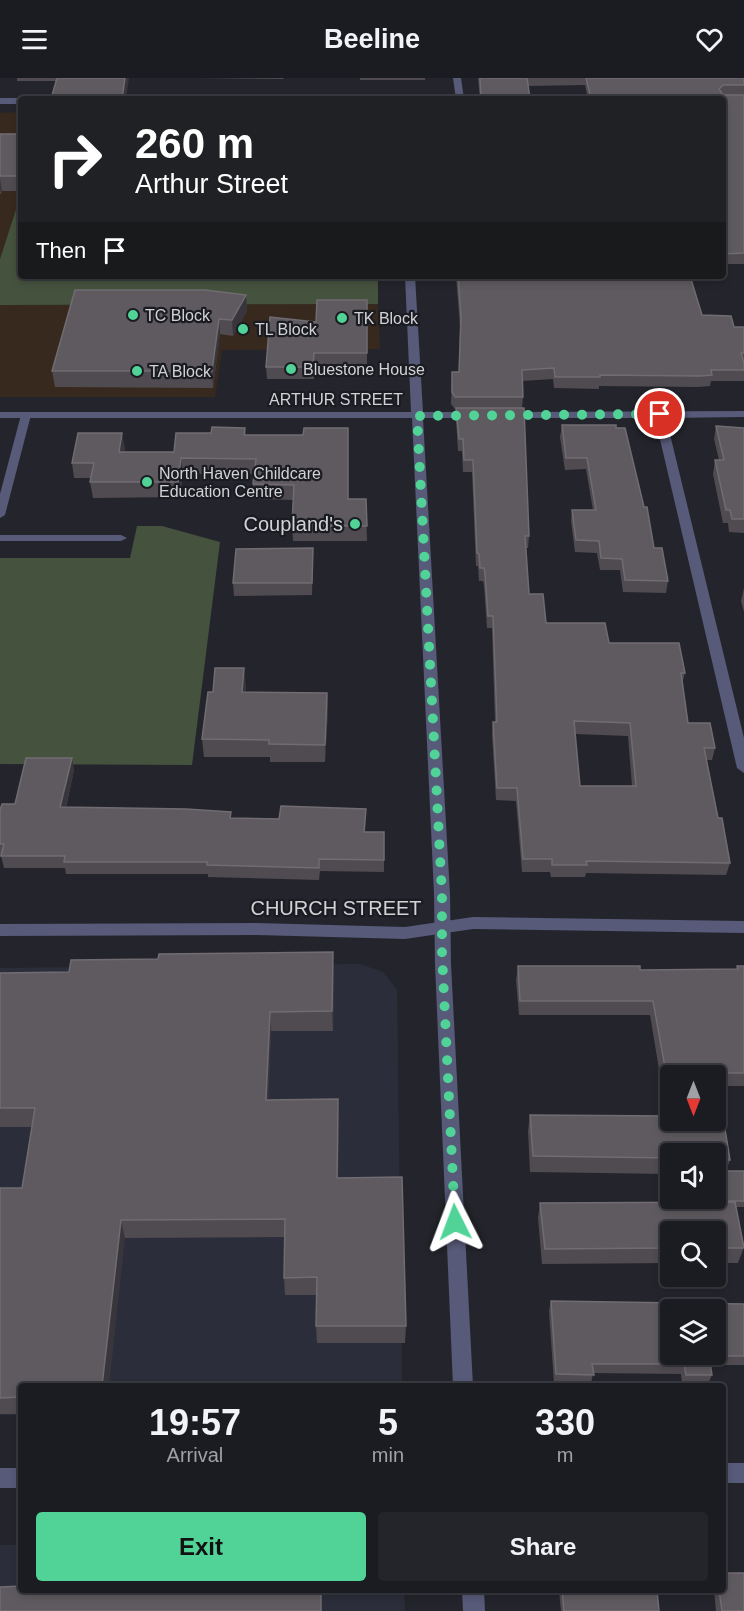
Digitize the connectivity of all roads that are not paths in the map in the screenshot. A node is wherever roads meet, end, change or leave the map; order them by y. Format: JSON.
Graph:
{"nodes":[{"id":1,"x":457,"y":78,"type":"edge"},
{"id":2,"x":460,"y":96,"type":"edge"},
{"id":3,"x":0,"y":101,"type":"edge"},
{"id":4,"x":18,"y":101,"type":"edge"},
{"id":5,"x":410,"y":279,"type":"edge"},
{"id":6,"x":660,"y":414,"type":"junction"},
{"id":7,"x":744,"y":414,"type":"edge"},
{"id":8,"x":0,"y":415,"type":"edge"},
{"id":9,"x":26,"y":415,"type":"junction"},
{"id":10,"x":417,"y":416,"type":"junction"},
{"id":11,"x":0,"y":515,"type":"edge"},
{"id":12,"x":0,"y":538,"type":"edge"},
{"id":13,"x":121,"y":538,"type":"dead end"},
{"id":14,"x":744,"y":768,"type":"edge"},
{"id":15,"x":744,"y":927,"type":"edge"},
{"id":16,"x":441,"y":928,"type":"junction"},
{"id":17,"x":0,"y":930,"type":"edge"},
{"id":18,"x":463,"y":1383,"type":"edge"},
{"id":19,"x":726,"y":1473,"type":"edge"},
{"id":20,"x":744,"y":1473,"type":"edge"},
{"id":21,"x":0,"y":1478,"type":"edge"},
{"id":22,"x":18,"y":1478,"type":"edge"},
{"id":23,"x":473,"y":1593,"type":"edge"},
{"id":24,"x":474,"y":1611,"type":"edge"}],
"edges":[{"from":1,"to":2,"type":"street"},
{"from":3,"to":4,"type":"street"},
{"from":5,"to":10,"type":"street"},
{"from":6,"to":7,"type":"street","name":"ARTHUR STREET"},
{"from":6,"to":10,"type":"street","name":"ARTHUR STREET"},
{"from":6,"to":14,"type":"street"},
{"from":8,"to":9,"type":"street","name":"ARTHUR STREET"},
{"from":9,"to":10,"type":"street","name":"ARTHUR STREET"},
{"from":9,"to":11,"type":"lane"},
{"from":10,"to":16,"type":"street"},
{"from":12,"to":13,"type":"lane"},
{"from":15,"to":16,"type":"street","name":"CHURCH STREET"},
{"from":16,"to":17,"type":"street","name":"CHURCH STREET"},
{"from":16,"to":18,"type":"street"},
{"from":19,"to":20,"type":"street"},
{"from":21,"to":22,"type":"street"},
{"from":23,"to":24,"type":"street"}]}
